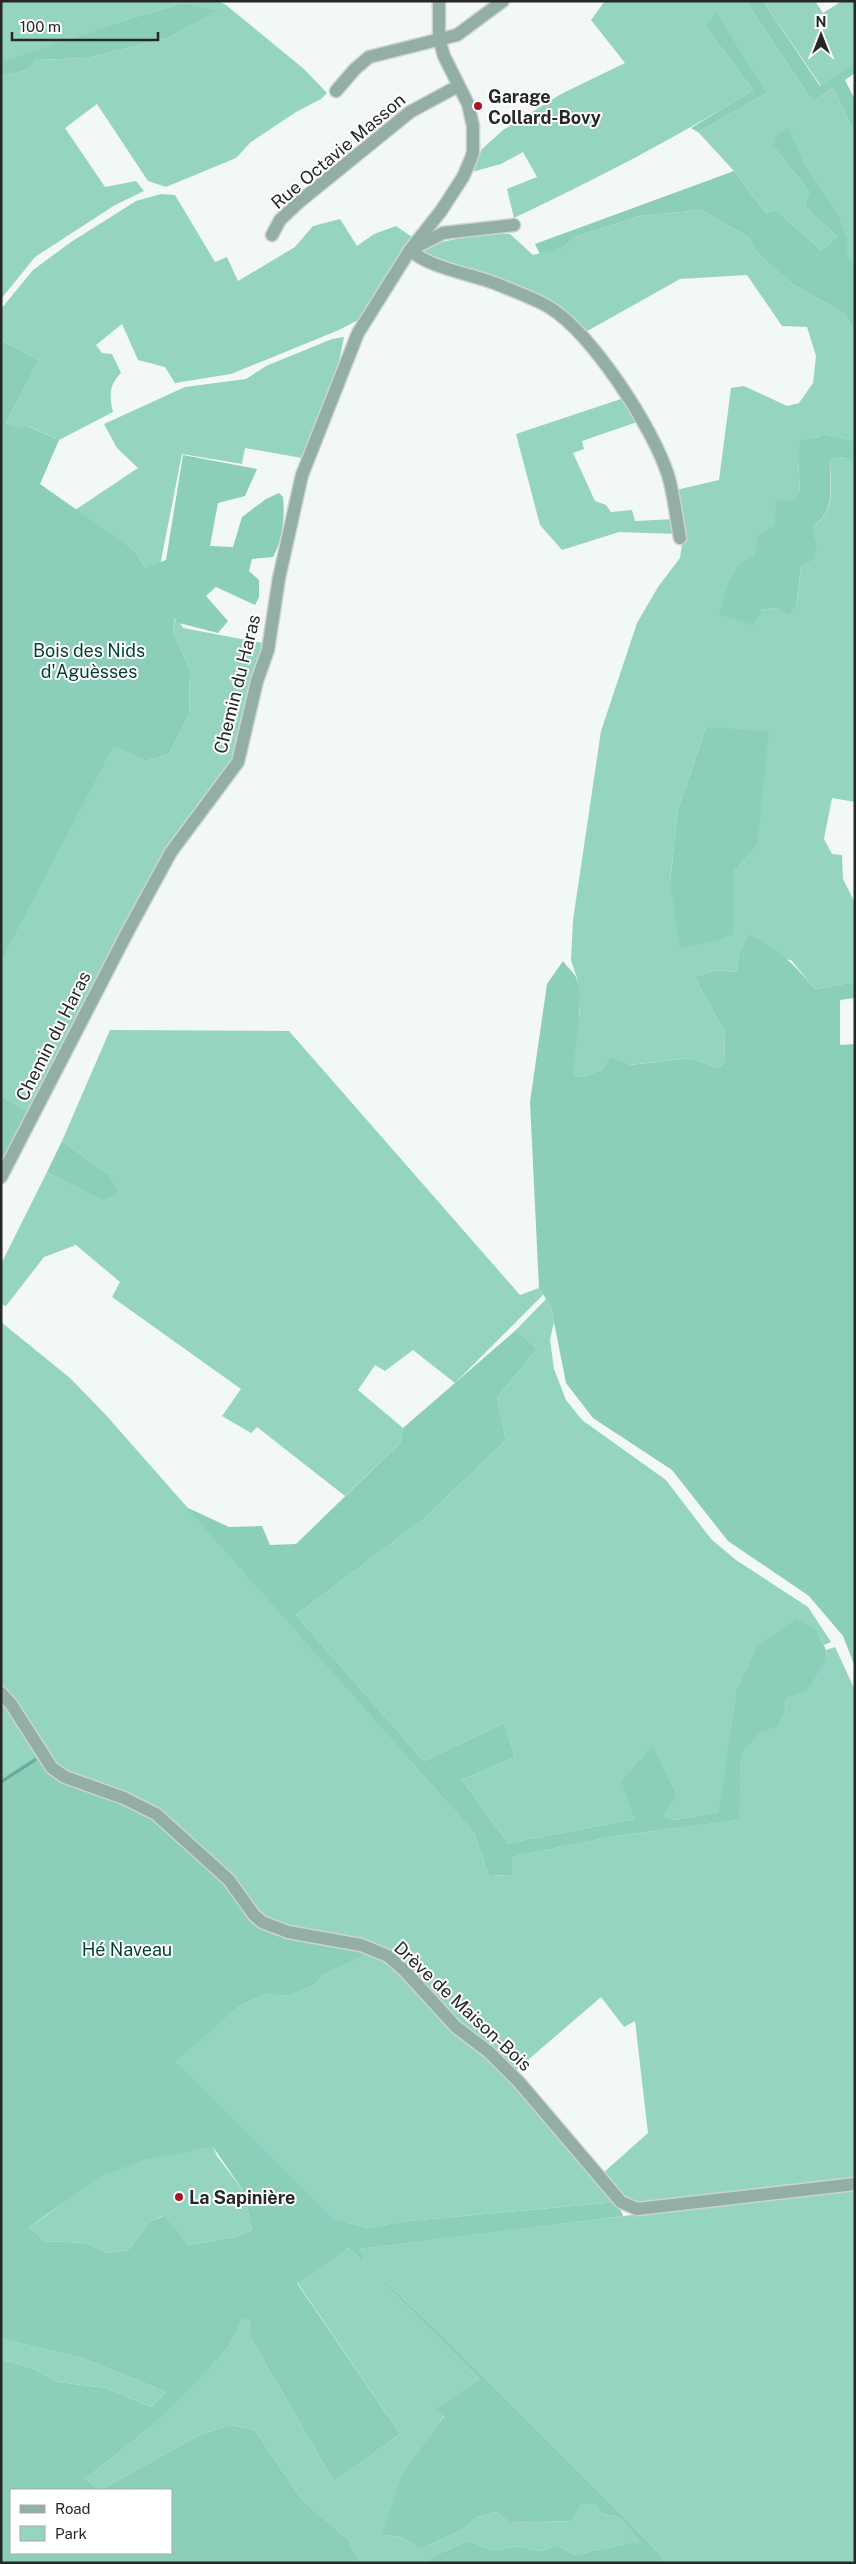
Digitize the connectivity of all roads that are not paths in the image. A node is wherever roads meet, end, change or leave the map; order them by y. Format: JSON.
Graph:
{"nodes":[{"id":1,"x":439,"y":1,"type":"edge"},
{"id":2,"x":503,"y":1,"type":"edge"},
{"id":3,"x":439,"y":39,"type":"junction"},
{"id":4,"x":458,"y":86,"type":"junction"},
{"id":5,"x":336,"y":91,"type":"dead end"},
{"id":6,"x":514,"y":225,"type":"dead end"},
{"id":7,"x":272,"y":235,"type":"dead end"},
{"id":8,"x":408,"y":252,"type":"junction"},
{"id":9,"x":680,"y":538,"type":"dead end"},
{"id":10,"x":1,"y":1177,"type":"edge"},
{"id":11,"x":1,"y":1693,"type":"edge"},
{"id":12,"x":855,"y":2184,"type":"edge"}],
"edges":[{"from":1,"to":3,"type":"street","name":"Chemin du Haras"},
{"from":2,"to":3,"type":"street"},
{"from":3,"to":4,"type":"street","name":"Chemin du Haras"},
{"from":3,"to":5,"type":"street"},
{"from":4,"to":7,"type":"street","name":"Rue Octavie Masson"},
{"from":4,"to":8,"type":"street","name":"Chemin du Haras"},
{"from":6,"to":8,"type":"street"},
{"from":8,"to":9,"type":"street"},
{"from":8,"to":10,"type":"street","name":"Chemin du Haras"},
{"from":11,"to":12,"type":"street","name":"Drève de Maison-Bois"}]}
